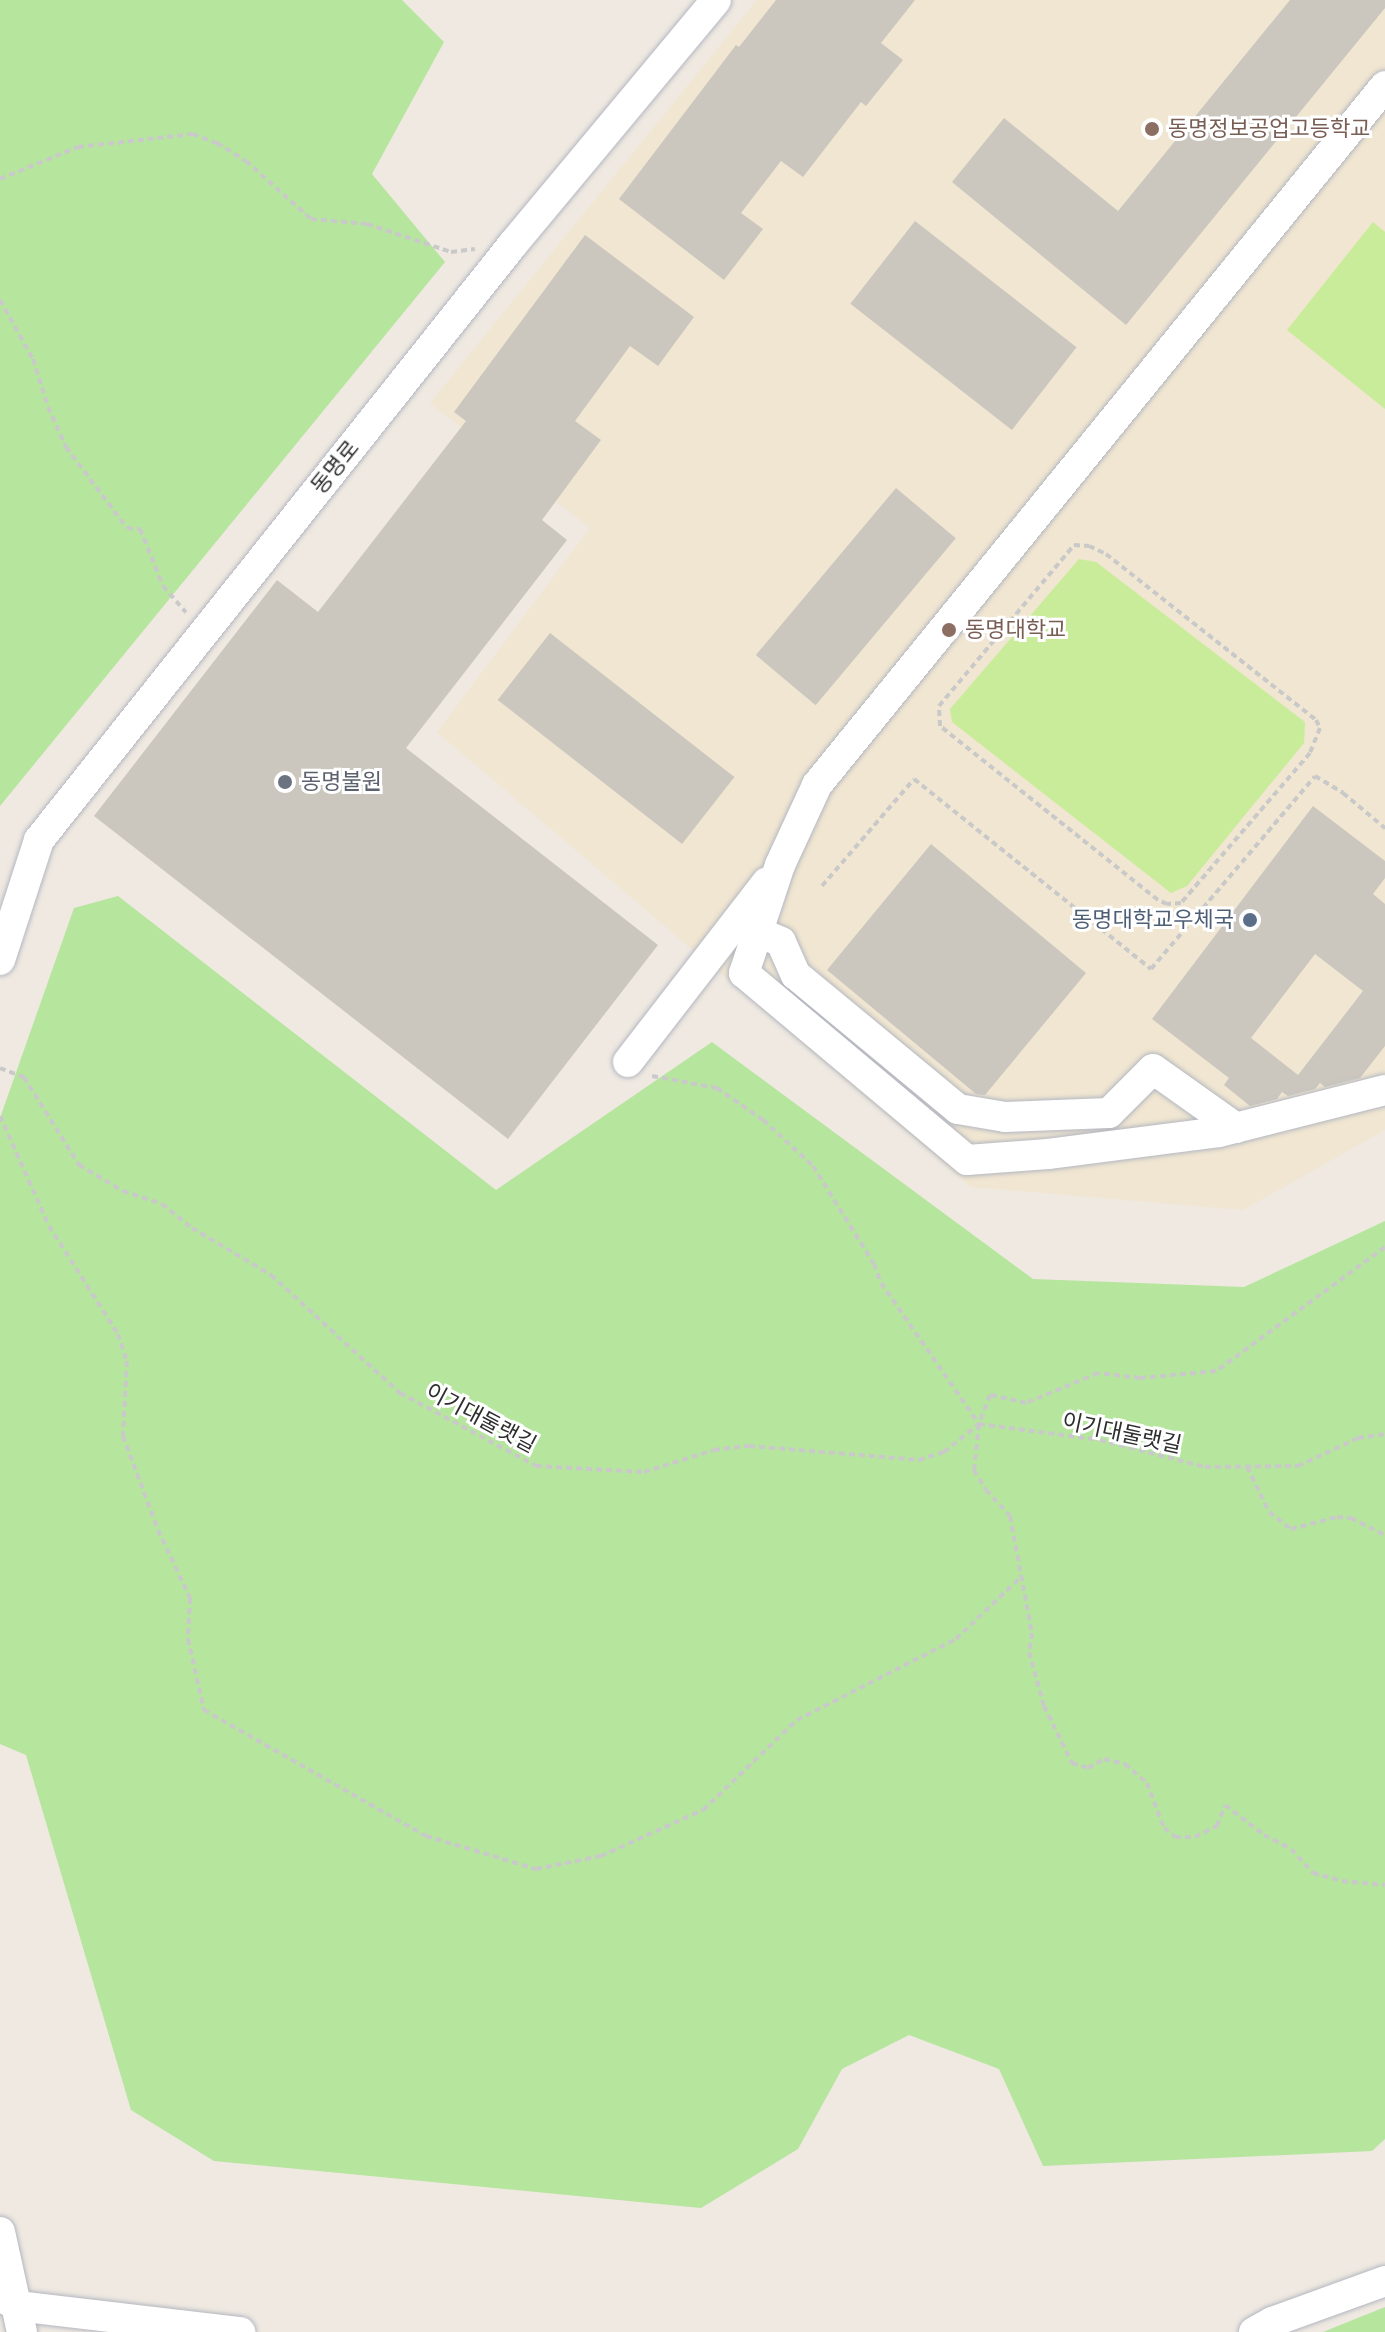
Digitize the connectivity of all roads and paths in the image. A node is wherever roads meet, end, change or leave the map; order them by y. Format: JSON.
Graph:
{"nodes":[{"id":1,"x":716,"y":0,"type":"edge"},
{"id":2,"x":1385,"y":86,"type":"edge"},
{"id":3,"x":0,"y":179,"type":"edge"},
{"id":4,"x":513,"y":244,"type":"junction"},
{"id":5,"x":0,"y":300,"type":"edge"},
{"id":6,"x":1074,"y":545,"type":"joint"},
{"id":7,"x":204,"y":632,"type":"junction"},
{"id":8,"x":1385,"y":828,"type":"edge"},
{"id":9,"x":780,"y":865,"type":"junction"},
{"id":10,"x":822,"y":886,"type":"dead end"},
{"id":11,"x":758,"y":932,"type":"junction"},
{"id":12,"x":0,"y":960,"type":"edge"},
{"id":13,"x":628,"y":1062,"type":"joint"},
{"id":14,"x":0,"y":1068,"type":"edge"},
{"id":15,"x":1385,"y":1090,"type":"edge"},
{"id":16,"x":0,"y":1116,"type":"edge"},
{"id":17,"x":1236,"y":1128,"type":"junction"},
{"id":18,"x":1385,"y":1247,"type":"edge"},
{"id":19,"x":979,"y":1424,"type":"junction"},
{"id":20,"x":1385,"y":1434,"type":"edge"},
{"id":21,"x":1247,"y":1467,"type":"junction"},
{"id":22,"x":1385,"y":1535,"type":"edge"},
{"id":23,"x":1022,"y":1576,"type":"junction"},
{"id":24,"x":1385,"y":1885,"type":"edge"},
{"id":25,"x":0,"y":2232,"type":"edge"},
{"id":26,"x":1385,"y":2281,"type":"edge"},
{"id":27,"x":13,"y":2311,"type":"edge"},
{"id":28,"x":240,"y":2332,"type":"edge"},
{"id":29,"x":1254,"y":2332,"type":"edge"}],
"edges":[{"from":1,"to":4,"type":"street","name":"동명로"},
{"from":2,"to":9,"type":"street"},
{"from":3,"to":4,"type":"path"},
{"from":4,"to":7,"type":"street","name":"동명로"},
{"from":5,"to":7,"type":"path"},
{"from":6,"to":6,"type":"path"},
{"from":7,"to":12,"type":"street","name":"동명로"},
{"from":8,"to":10,"type":"path"},
{"from":9,"to":11,"type":"street"},
{"from":9,"to":13,"type":"street"},
{"from":11,"to":17,"type":"street"},
{"from":11,"to":17,"type":"street"},
{"from":13,"to":19,"type":"path"},
{"from":14,"to":19,"type":"path","name":"이기대둘랫길"},
{"from":15,"to":17,"type":"street"},
{"from":16,"to":23,"type":"path"},
{"from":18,"to":19,"type":"path"},
{"from":19,"to":21,"type":"path","name":"이기대둘랫길"},
{"from":19,"to":23,"type":"path"},
{"from":20,"to":21,"type":"path","name":"이기대둘랫길"},
{"from":21,"to":22,"type":"path"},
{"from":23,"to":24,"type":"path"},
{"from":25,"to":27,"type":"street"},
{"from":26,"to":29,"type":"street"},
{"from":27,"to":28,"type":"street"}]}
